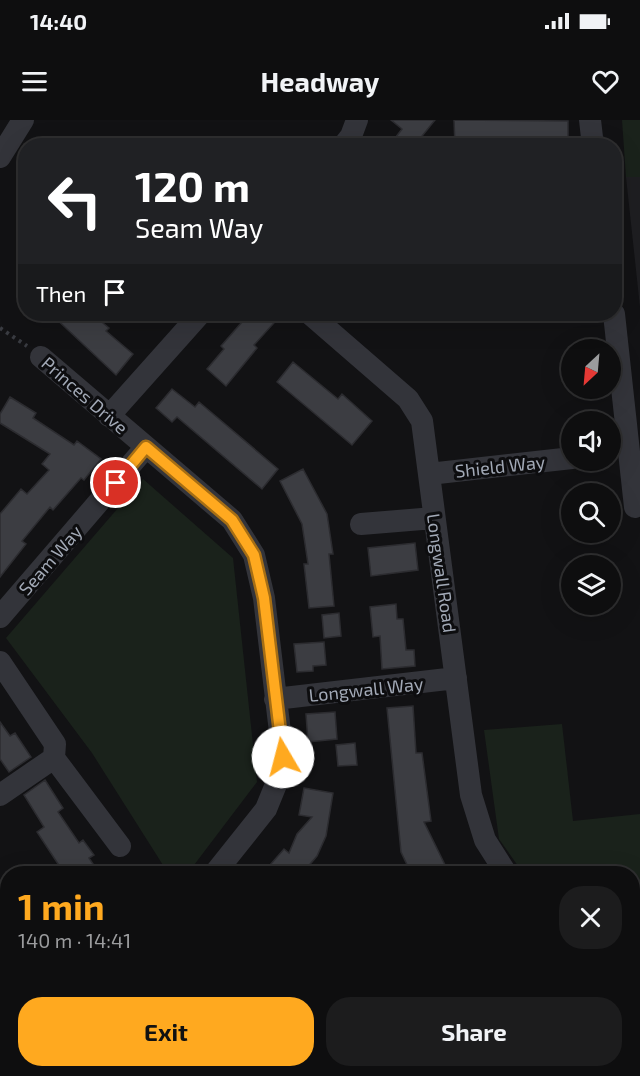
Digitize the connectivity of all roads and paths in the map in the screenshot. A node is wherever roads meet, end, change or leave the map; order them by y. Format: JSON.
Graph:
{"nodes":[{"id":1,"x":23,"y":120,"type":"edge"},
{"id":2,"x":357,"y":120,"type":"edge"},
{"id":3,"x":590,"y":120,"type":"edge"},
{"id":4,"x":349,"y":138,"type":"edge"},
{"id":5,"x":592,"y":138,"type":"edge"},
{"id":6,"x":0,"y":157,"type":"edge"},
{"id":7,"x":194,"y":321,"type":"edge"},
{"id":8,"x":318,"y":321,"type":"edge"},
{"id":9,"x":614,"y":321,"type":"edge"},
{"id":10,"x":0,"y":328,"type":"edge"},
{"id":11,"x":42,"y":357,"type":"joint"},
{"id":12,"x":619,"y":411,"type":"edge"},
{"id":13,"x":109,"y":416,"type":"junction"},
{"id":14,"x":146,"y":447,"type":"junction"},
{"id":15,"x":621,"y":453,"type":"edge"},
{"id":16,"x":561,"y":459,"type":"edge"},
{"id":17,"x":429,"y":474,"type":"junction"},
{"id":18,"x":635,"y":507,"type":"dead end"},
{"id":19,"x":434,"y":518,"type":"junction"},
{"id":20,"x":361,"y":524,"type":"dead end"},
{"id":21,"x":0,"y":617,"type":"edge"},
{"id":22,"x":0,"y":662,"type":"edge"},
{"id":23,"x":456,"y":678,"type":"junction"},
{"id":24,"x":275,"y":699,"type":"junction"},
{"id":25,"x":54,"y":758,"type":"junction"},
{"id":26,"x":0,"y":795,"type":"edge"},
{"id":27,"x":120,"y":846,"type":"dead end"},
{"id":28,"x":221,"y":866,"type":"edge"},
{"id":29,"x":502,"y":866,"type":"edge"}],
"edges":[{"from":1,"to":6,"type":"street"},
{"from":2,"to":4,"type":"street"},
{"from":3,"to":5,"type":"street"},
{"from":7,"to":13,"type":"street"},
{"from":8,"to":17,"type":"street","name":"Longwall Road"},
{"from":9,"to":12,"type":"street"},
{"from":10,"to":11,"type":"path","name":"Princes Drive"},
{"from":11,"to":13,"type":"street","name":"Princes Drive"},
{"from":13,"to":14,"type":"street","name":"Princes Drive"},
{"from":14,"to":21,"type":"street","name":"Seam Way"},
{"from":14,"to":24,"type":"street","name":"Princes Drive"},
{"from":15,"to":18,"type":"street"},
{"from":16,"to":17,"type":"street","name":"Shield Way"},
{"from":17,"to":19,"type":"street","name":"Longwall Road"},
{"from":19,"to":20,"type":"street"},
{"from":19,"to":23,"type":"street","name":"Longwall Road"},
{"from":22,"to":25,"type":"street"},
{"from":23,"to":24,"type":"street","name":"Longwall Way"},
{"from":23,"to":29,"type":"street","name":"Longwall Road"},
{"from":24,"to":28,"type":"street","name":"Princes Drive"},
{"from":25,"to":26,"type":"street"},
{"from":25,"to":27,"type":"street"}]}
